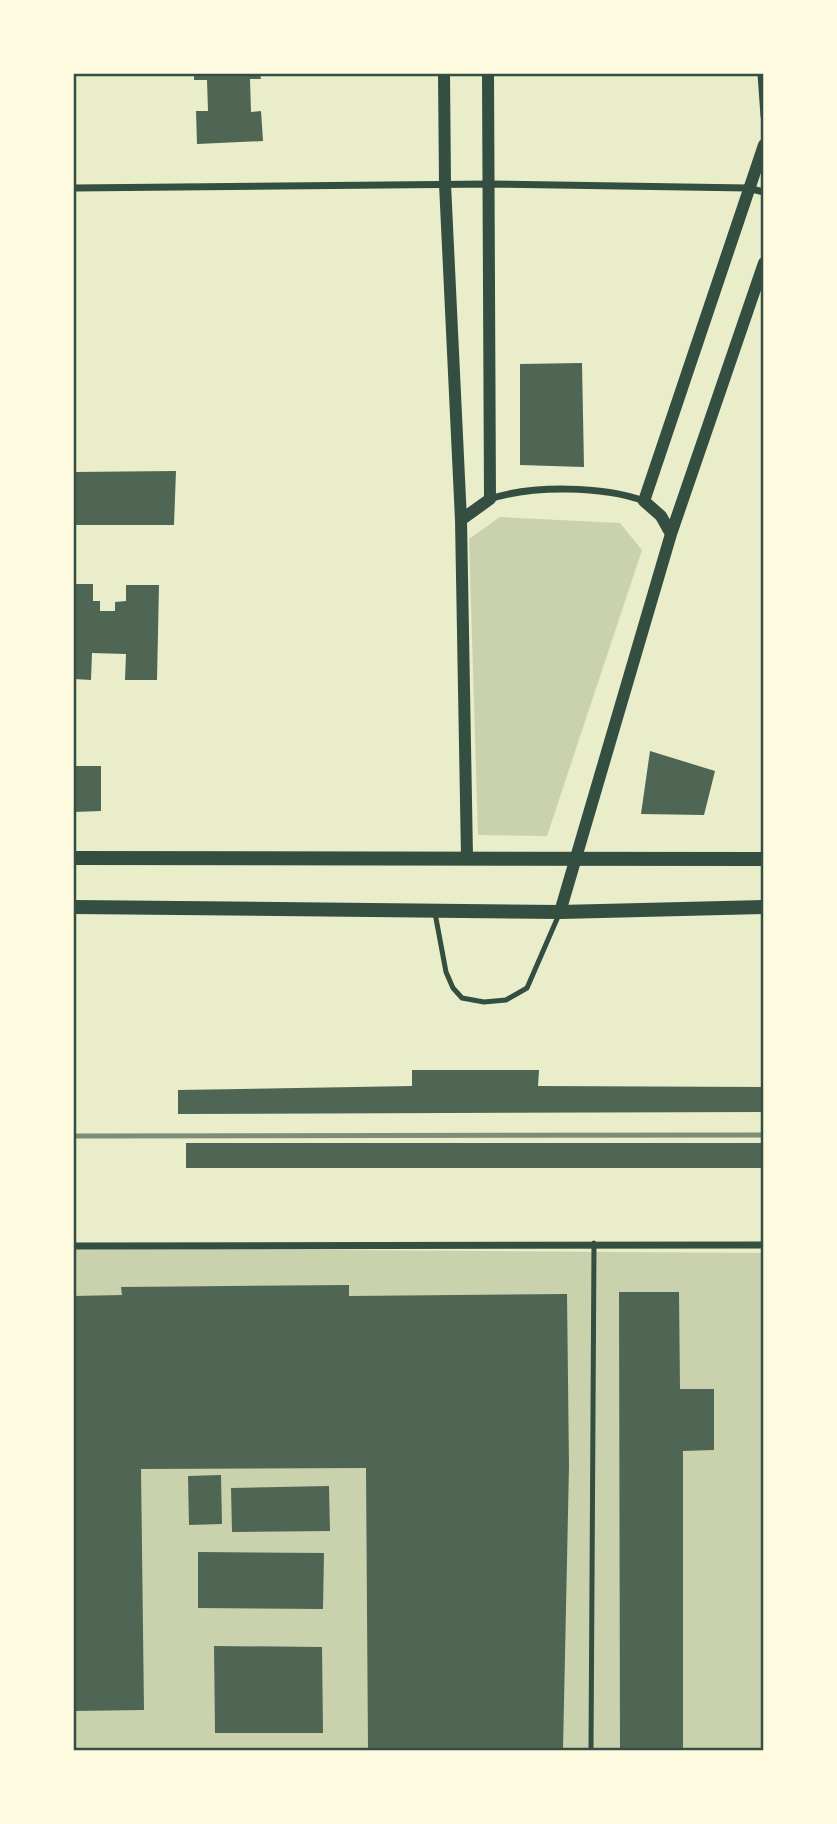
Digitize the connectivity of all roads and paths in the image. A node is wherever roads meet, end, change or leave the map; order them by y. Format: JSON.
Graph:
{"nodes":[{"id":1,"x":443,"y":74,"type":"edge"},
{"id":2,"x":488,"y":74,"type":"edge"},
{"id":3,"x":761,"y":74,"type":"edge"},
{"id":4,"x":764,"y":116,"type":"edge"},
{"id":5,"x":764,"y":145,"type":"edge"},
{"id":6,"x":445,"y":184,"type":"junction"},
{"id":7,"x":490,"y":184,"type":"junction"},
{"id":8,"x":74,"y":188,"type":"edge"},
{"id":9,"x":748,"y":188,"type":"junction"},
{"id":10,"x":764,"y":192,"type":"edge"},
{"id":11,"x":764,"y":263,"type":"edge"},
{"id":12,"x":490,"y":499,"type":"junction"},
{"id":13,"x":644,"y":501,"type":"junction"},
{"id":14,"x":461,"y":520,"type":"junction"},
{"id":15,"x":671,"y":534,"type":"junction"},
{"id":16,"x":467,"y":857,"type":"junction"},
{"id":17,"x":74,"y":858,"type":"edge"},
{"id":18,"x":764,"y":859,"type":"edge"},
{"id":19,"x":577,"y":861,"type":"junction"},
{"id":20,"x":74,"y":907,"type":"edge"},
{"id":21,"x":764,"y":907,"type":"edge"},
{"id":22,"x":435,"y":910,"type":"junction"},
{"id":23,"x":560,"y":912,"type":"junction"},
{"id":24,"x":594,"y":1243,"type":"junction"},
{"id":25,"x":764,"y":1245,"type":"edge"},
{"id":26,"x":74,"y":1246,"type":"edge"},
{"id":27,"x":590,"y":1751,"type":"edge"}],
"edges":[{"from":1,"to":6,"type":"street"},
{"from":2,"to":7,"type":"street"},
{"from":3,"to":4,"type":"street"},
{"from":5,"to":9,"type":"street"},
{"from":6,"to":7,"type":"street"},
{"from":6,"to":8,"type":"street"},
{"from":6,"to":14,"type":"street"},
{"from":7,"to":9,"type":"street"},
{"from":7,"to":12,"type":"street"},
{"from":9,"to":10,"type":"street"},
{"from":9,"to":13,"type":"street"},
{"from":11,"to":15,"type":"street"},
{"from":12,"to":13,"type":"street"},
{"from":12,"to":14,"type":"street"},
{"from":13,"to":15,"type":"street"},
{"from":14,"to":16,"type":"street"},
{"from":15,"to":19,"type":"street"},
{"from":16,"to":17,"type":"main road"},
{"from":16,"to":19,"type":"main road"},
{"from":18,"to":19,"type":"main road"},
{"from":19,"to":23,"type":"street"},
{"from":20,"to":22,"type":"main road"},
{"from":21,"to":23,"type":"main road"},
{"from":22,"to":23,"type":"main road"},
{"from":22,"to":23,"type":"lane"},
{"from":24,"to":25,"type":"street"},
{"from":24,"to":26,"type":"street"},
{"from":24,"to":27,"type":"lane"}]}
